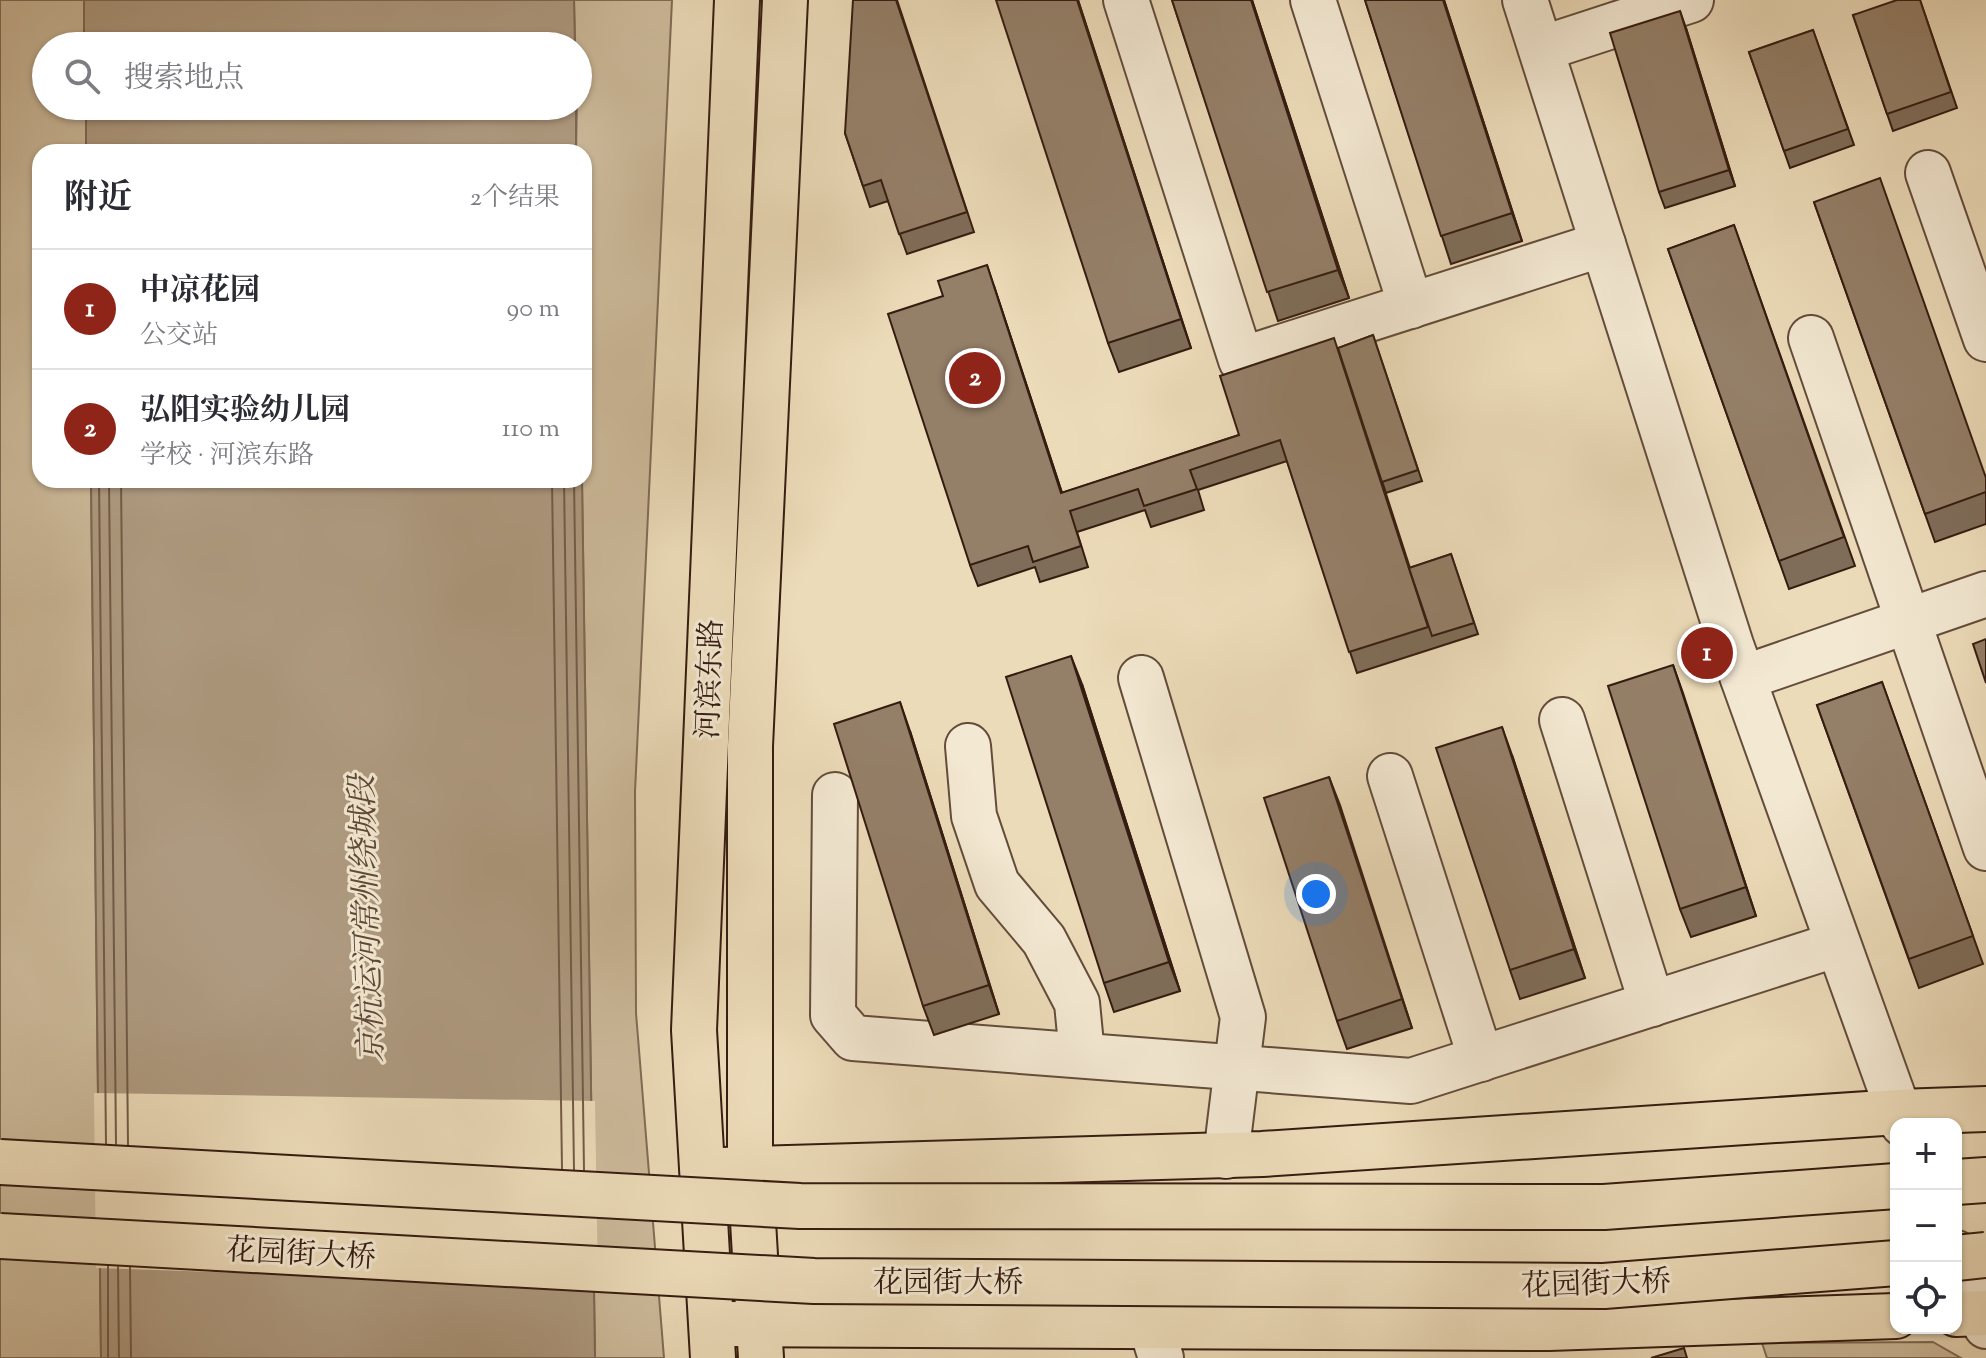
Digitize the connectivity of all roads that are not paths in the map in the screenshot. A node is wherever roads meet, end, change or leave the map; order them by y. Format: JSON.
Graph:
{"nodes":[{"id":1,"x":737,"y":0,"type":"edge"},
{"id":2,"x":785,"y":0,"type":"edge"},
{"id":3,"x":1126,"y":0,"type":"edge"},
{"id":4,"x":1313,"y":0,"type":"edge"},
{"id":5,"x":1525,"y":0,"type":"edge"},
{"id":6,"x":1691,"y":0,"type":"edge"},
{"id":7,"x":1541,"y":49,"type":"junction"},
{"id":8,"x":1928,"y":173,"type":"dead end"},
{"id":9,"x":1603,"y":244,"type":"junction"},
{"id":10,"x":1411,"y":306,"type":"junction"},
{"id":11,"x":1811,"y":338,"type":"dead end"},
{"id":12,"x":1986,"y":339,"type":"edge"},
{"id":13,"x":1986,"y":594,"type":"edge"},
{"id":14,"x":1908,"y":621,"type":"junction"},
{"id":15,"x":1141,"y":678,"type":"dead end"},
{"id":16,"x":1743,"y":678,"type":"junction"},
{"id":17,"x":1562,"y":720,"type":"dead end"},
{"id":18,"x":968,"y":746,"type":"dead end"},
{"id":19,"x":1390,"y":776,"type":"dead end"},
{"id":20,"x":835,"y":795,"type":"dead end"},
{"id":21,"x":1986,"y":848,"type":"edge"},
{"id":22,"x":1838,"y":944,"type":"junction"},
{"id":23,"x":1652,"y":1004,"type":"junction"},
{"id":24,"x":1082,"y":1055,"type":"junction"},
{"id":25,"x":1481,"y":1059,"type":"junction"},
{"id":26,"x":1237,"y":1066,"type":"junction"},
{"id":27,"x":1986,"y":1109,"type":"edge"},
{"id":28,"x":1901,"y":1118,"type":"edge"},
{"id":29,"x":1890,"y":1119,"type":"edge"},
{"id":30,"x":1226,"y":1156,"type":"junction"},
{"id":31,"x":0,"y":1162,"type":"edge"},
{"id":32,"x":750,"y":1170,"type":"junction"},
{"id":33,"x":702,"y":1171,"type":"junction"},
{"id":34,"x":1986,"y":1180,"type":"edge"},
{"id":35,"x":1962,"y":1182,"type":"edge"},
{"id":36,"x":1890,"y":1186,"type":"edge"},
{"id":37,"x":0,"y":1236,"type":"edge"},
{"id":38,"x":1986,"y":1255,"type":"edge"},
{"id":39,"x":1962,"y":1256,"type":"edge"},
{"id":40,"x":1958,"y":1262,"type":"edge"},
{"id":41,"x":1890,"y":1263,"type":"edge"},
{"id":42,"x":1890,"y":1316,"type":"edge"},
{"id":43,"x":1977,"y":1316,"type":"edge"},
{"id":44,"x":712,"y":1341,"type":"edge"},
{"id":45,"x":759,"y":1341,"type":"edge"},
{"id":46,"x":1156,"y":1342,"type":"edge"}],
"edges":[{"from":1,"to":33,"type":"main road","name":"河滨东路"},
{"from":2,"to":32,"type":"main road","name":"河滨东路"},
{"from":3,"to":10,"type":"street"},
{"from":4,"to":10,"type":"street"},
{"from":5,"to":7,"type":"street"},
{"from":6,"to":7,"type":"street"},
{"from":7,"to":9,"type":"street"},
{"from":8,"to":12,"type":"street"},
{"from":9,"to":10,"type":"street"},
{"from":9,"to":16,"type":"street"},
{"from":11,"to":14,"type":"street"},
{"from":13,"to":14,"type":"street"},
{"from":14,"to":16,"type":"street"},
{"from":14,"to":21,"type":"street"},
{"from":15,"to":26,"type":"street"},
{"from":16,"to":22,"type":"street"},
{"from":17,"to":23,"type":"street"},
{"from":18,"to":24,"type":"street"},
{"from":19,"to":25,"type":"street"},
{"from":20,"to":24,"type":"street"},
{"from":22,"to":23,"type":"street"},
{"from":22,"to":28,"type":"street"},
{"from":23,"to":25,"type":"street"},
{"from":24,"to":26,"type":"street"},
{"from":25,"to":26,"type":"street"},
{"from":26,"to":30,"type":"street"},
{"from":27,"to":28,"type":"main road"},
{"from":29,"to":30,"type":"main road"},
{"from":30,"to":32,"type":"main road"},
{"from":31,"to":36,"type":"main road","bridge":true},
{"from":32,"to":33,"type":"main road"},
{"from":32,"to":45,"type":"main road","name":"河滨东路"},
{"from":33,"to":44,"type":"main road","name":"河滨东路"},
{"from":34,"to":35,"type":"main road"},
{"from":37,"to":41,"type":"main road","name":"花园街大桥","bridge":true},
{"from":38,"to":39,"type":"main road","bridge":true},
{"from":40,"to":43,"type":"street"},
{"from":42,"to":46,"type":"main road"},
{"from":44,"to":45,"type":"main road"},
{"from":45,"to":46,"type":"main road"}]}
